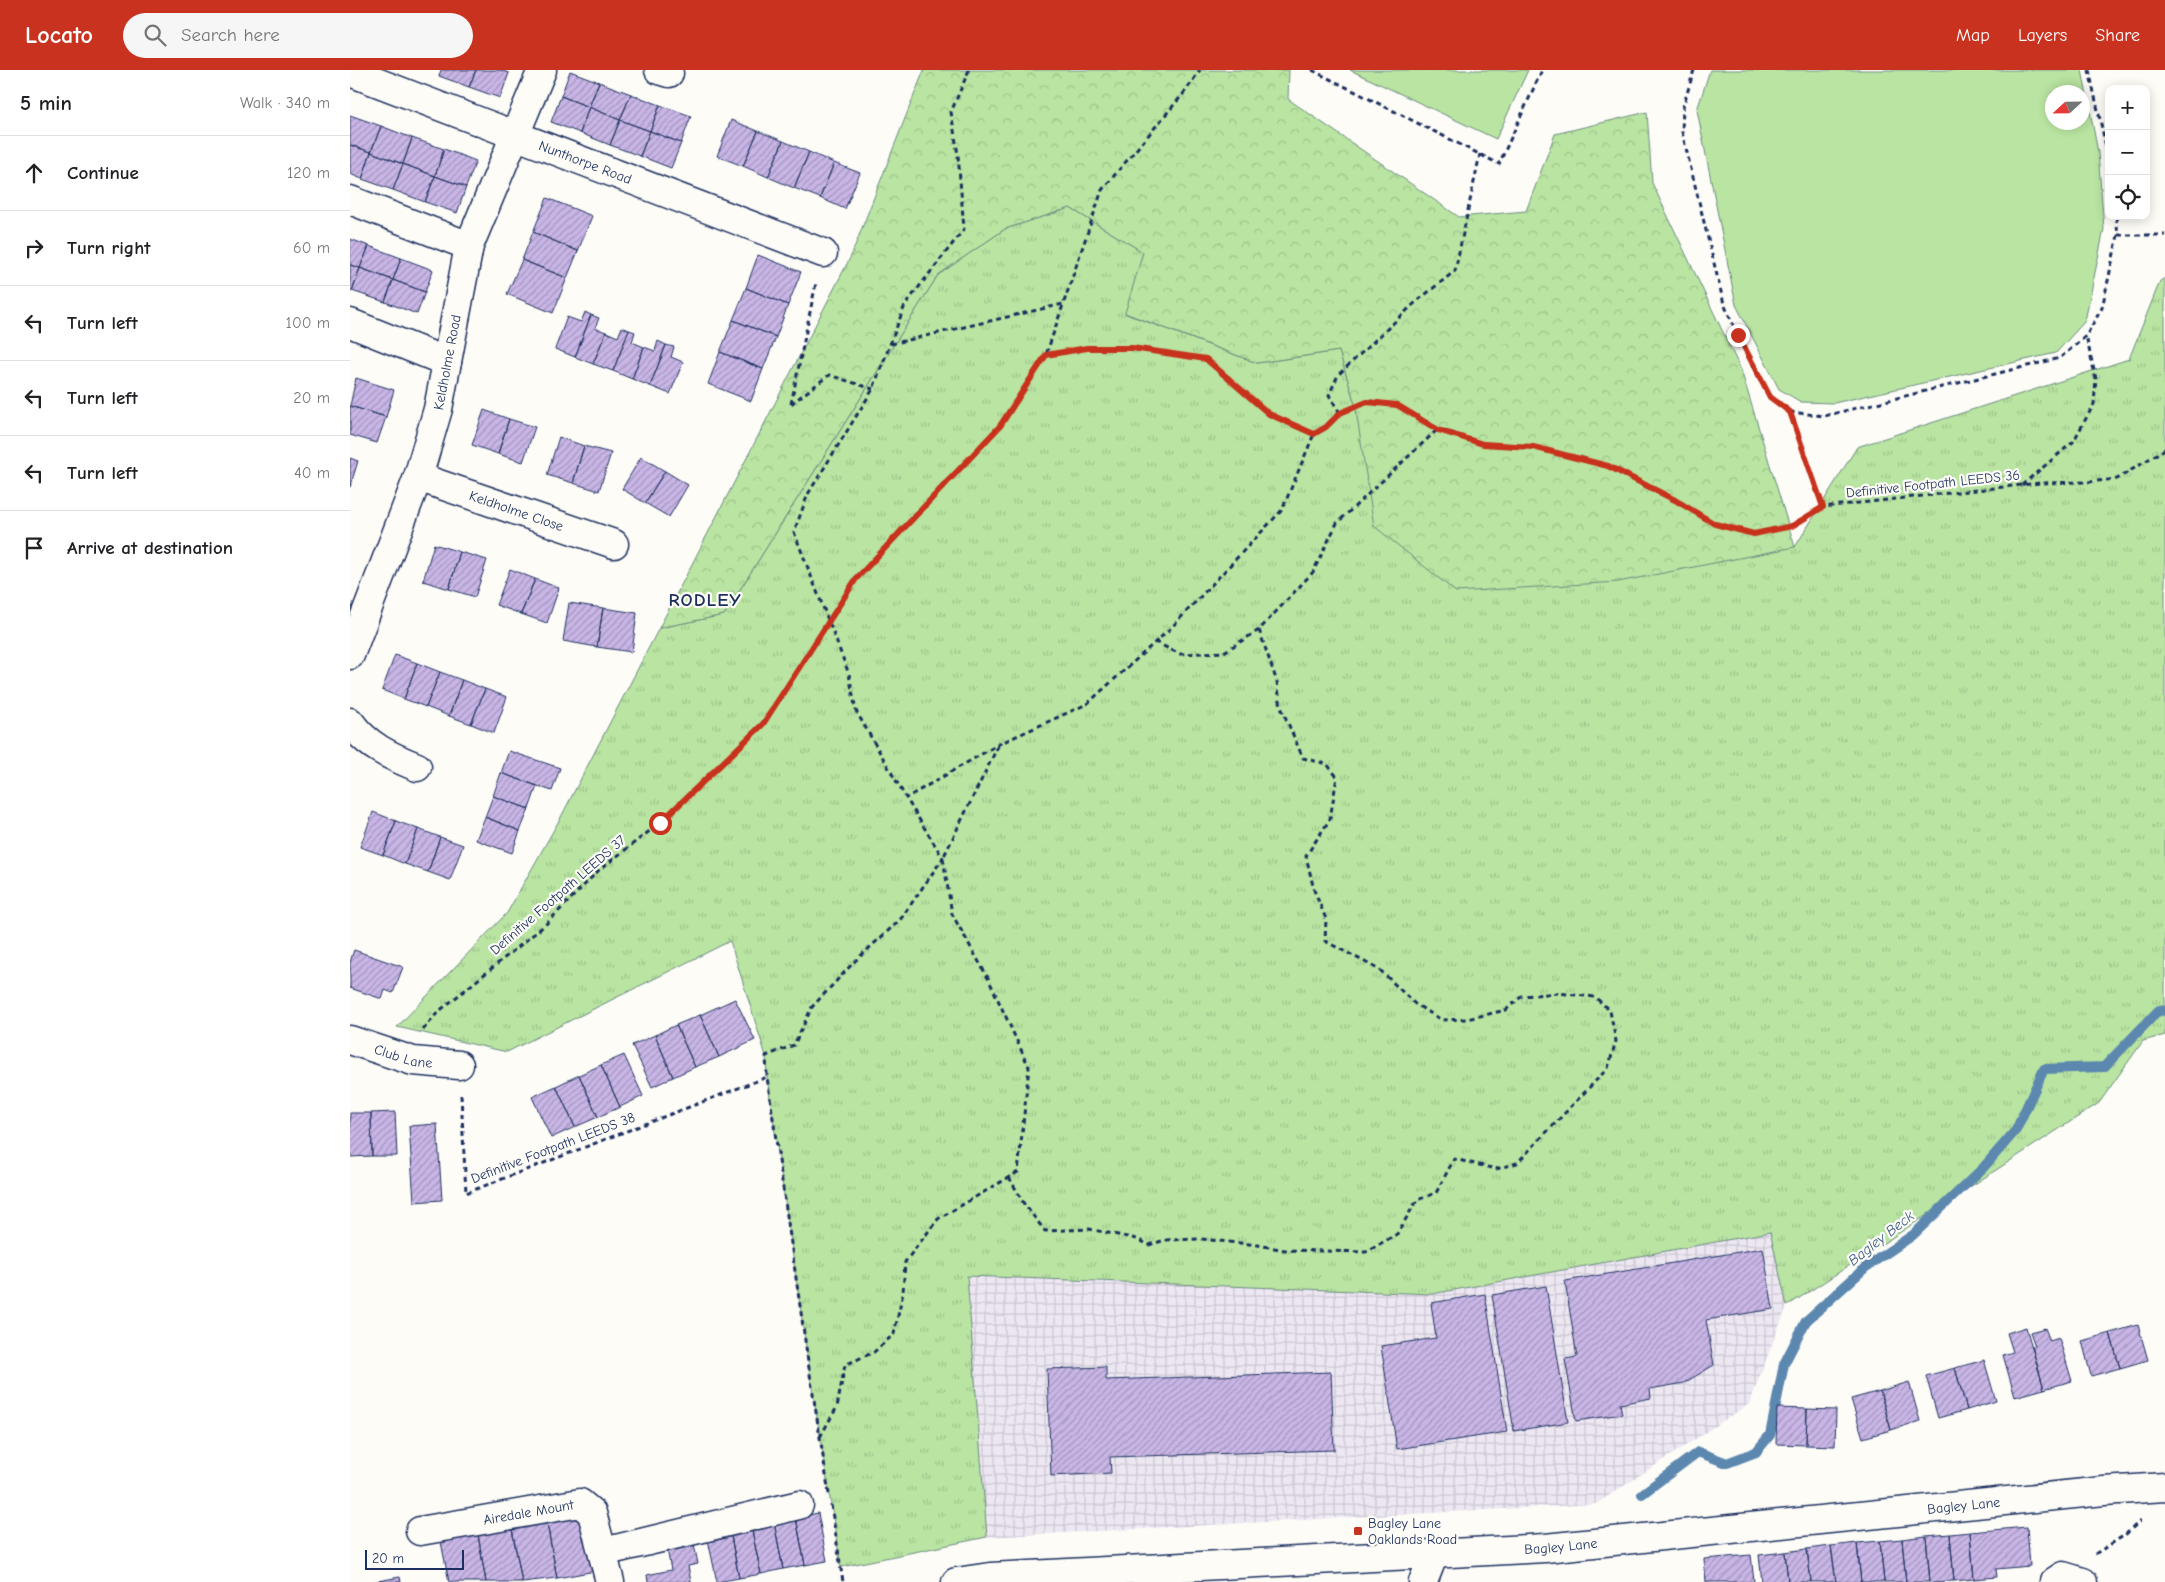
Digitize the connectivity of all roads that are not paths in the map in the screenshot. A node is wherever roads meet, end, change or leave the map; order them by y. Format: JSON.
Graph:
{"nodes":[{"id":1,"x":542,"y":70,"type":"edge"},
{"id":2,"x":350,"y":72,"type":"edge"},
{"id":3,"x":515,"y":135,"type":"junction"},
{"id":4,"x":350,"y":200,"type":"edge"},
{"id":5,"x":470,"y":246,"type":"junction"},
{"id":6,"x":823,"y":253,"type":"road end"},
{"id":7,"x":350,"y":323,"type":"edge"},
{"id":8,"x":447,"y":362,"type":"junction"},
{"id":9,"x":418,"y":476,"type":"junction"},
{"id":10,"x":614,"y":544,"type":"dead end"},
{"id":11,"x":350,"y":655,"type":"edge"},
{"id":12,"x":350,"y":722,"type":"edge"},
{"id":13,"x":417,"y":767,"type":"dead end"},
{"id":14,"x":350,"y":1040,"type":"edge"},
{"id":15,"x":459,"y":1065,"type":"road end"},
{"id":16,"x":2165,"y":1487,"type":"edge"},
{"id":17,"x":799,"y":1505,"type":"dead end"},
{"id":18,"x":420,"y":1531,"type":"dead end"},
{"id":19,"x":603,"y":1552,"type":"junction"},
{"id":20,"x":1434,"y":1554,"type":"junction"},
{"id":21,"x":610,"y":1582,"type":"edge"},
{"id":22,"x":956,"y":1582,"type":"edge"},
{"id":23,"x":1423,"y":1582,"type":"edge"}],
"edges":[{"from":1,"to":3,"type":"street","name":"Keldholme Road"},
{"from":2,"to":3,"type":"street","name":"Nunthorpe Road"},
{"from":3,"to":5,"type":"street","name":"Keldholme Road"},
{"from":3,"to":6,"type":"street","name":"Nunthorpe Road"},
{"from":4,"to":5,"type":"street"},
{"from":5,"to":8,"type":"street","name":"Keldholme Road"},
{"from":7,"to":8,"type":"street"},
{"from":8,"to":9,"type":"street","name":"Keldholme Road"},
{"from":9,"to":10,"type":"street","name":"Keldholme Close"},
{"from":9,"to":11,"type":"street","name":"Keldholme Road"},
{"from":12,"to":13,"type":"street"},
{"from":14,"to":15,"type":"street","name":"Club Lane"},
{"from":16,"to":20,"type":"street","name":"Bagley Lane"},
{"from":17,"to":19,"type":"street"},
{"from":18,"to":19,"type":"street","name":"Airedale Mount"},
{"from":19,"to":21,"type":"street","name":"Airedale Mount"},
{"from":20,"to":22,"type":"street","name":"Bagley Lane"},
{"from":20,"to":23,"type":"street"}]}
